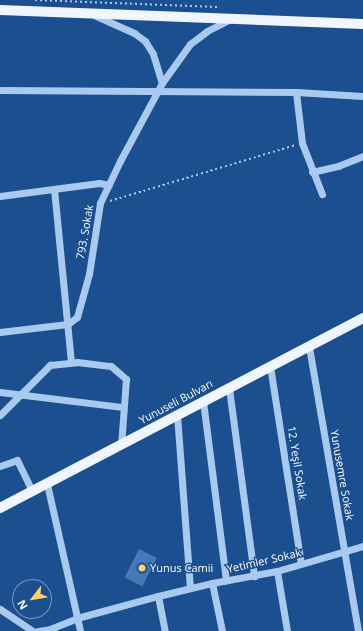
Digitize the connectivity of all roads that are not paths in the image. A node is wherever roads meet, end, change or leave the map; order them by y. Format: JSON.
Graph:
{"nodes":[{"id":1,"x":0,"y":10,"type":"edge"},
{"id":2,"x":94,"y":15,"type":"junction"},
{"id":3,"x":229,"y":20,"type":"junction"},
{"id":4,"x":363,"y":26,"type":"edge"},
{"id":5,"x":162,"y":83,"type":"junction"},
{"id":6,"x":0,"y":90,"type":"edge"},
{"id":7,"x":158,"y":91,"type":"junction"},
{"id":8,"x":296,"y":92,"type":"junction"},
{"id":9,"x":363,"y":96,"type":"edge"},
{"id":10,"x":363,"y":156,"type":"edge"},
{"id":11,"x":312,"y":172,"type":"junction"},
{"id":12,"x":109,"y":185,"type":"junction"},
{"id":13,"x":54,"y":189,"type":"junction"},
{"id":14,"x":322,"y":194,"type":"dead end"},
{"id":15,"x":0,"y":196,"type":"edge"},
{"id":16,"x":363,"y":318,"type":"edge"},
{"id":17,"x":68,"y":324,"type":"junction"},
{"id":18,"x":0,"y":332,"type":"edge"},
{"id":19,"x":309,"y":347,"type":"junction"},
{"id":20,"x":71,"y":362,"type":"junction"},
{"id":21,"x":270,"y":366,"type":"junction"},
{"id":22,"x":229,"y":388,"type":"junction"},
{"id":23,"x":0,"y":392,"type":"edge"},
{"id":24,"x":22,"y":395,"type":"junction"},
{"id":25,"x":203,"y":401,"type":"junction"},
{"id":26,"x":123,"y":407,"type":"junction"},
{"id":27,"x":0,"y":415,"type":"edge"},
{"id":28,"x":177,"y":415,"type":"junction"},
{"id":29,"x":121,"y":445,"type":"junction"},
{"id":30,"x":0,"y":466,"type":"edge"},
{"id":31,"x":47,"y":484,"type":"junction"},
{"id":32,"x":32,"y":492,"type":"junction"},
{"id":33,"x":0,"y":508,"type":"edge"},
{"id":34,"x":363,"y":546,"type":"edge"},
{"id":35,"x":345,"y":551,"type":"junction"},
{"id":36,"x":301,"y":564,"type":"junction"},
{"id":37,"x":277,"y":571,"type":"junction"},
{"id":38,"x":254,"y":576,"type":"junction"},
{"id":39,"x":226,"y":581,"type":"junction"},
{"id":40,"x":212,"y":583,"type":"junction"},
{"id":41,"x":190,"y":588,"type":"junction"},
{"id":42,"x":158,"y":596,"type":"junction"},
{"id":43,"x":0,"y":609,"type":"edge"},
{"id":44,"x":77,"y":618,"type":"junction"},
{"id":45,"x":33,"y":631,"type":"edge"},
{"id":46,"x":38,"y":631,"type":"edge"},
{"id":47,"x":80,"y":631,"type":"edge"},
{"id":48,"x":165,"y":631,"type":"edge"},
{"id":49,"x":222,"y":631,"type":"edge"},
{"id":50,"x":287,"y":631,"type":"edge"},
{"id":51,"x":358,"y":631,"type":"edge"}],
"edges":[{"from":1,"to":2,"type":"main road"},
{"from":2,"to":3,"type":"main road"},
{"from":2,"to":5,"type":"street"},
{"from":3,"to":4,"type":"main road"},
{"from":3,"to":5,"type":"street","name":"793. Sokak"},
{"from":5,"to":7,"type":"street","name":"793. Sokak"},
{"from":6,"to":7,"type":"street"},
{"from":7,"to":8,"type":"street"},
{"from":7,"to":12,"type":"street","name":"793. Sokak"},
{"from":8,"to":9,"type":"street"},
{"from":8,"to":11,"type":"street"},
{"from":10,"to":11,"type":"street"},
{"from":11,"to":14,"type":"street"},
{"from":12,"to":13,"type":"street"},
{"from":12,"to":17,"type":"street","name":"793. Sokak"},
{"from":13,"to":15,"type":"street"},
{"from":13,"to":17,"type":"street"},
{"from":16,"to":19,"type":"main road","name":"Yunuseli Bulvarı"},
{"from":17,"to":18,"type":"street"},
{"from":17,"to":20,"type":"street"},
{"from":19,"to":21,"type":"main road","name":"Yunuseli Bulvarı"},
{"from":19,"to":35,"type":"street","name":"Yunusemre Sokak"},
{"from":20,"to":24,"type":"street"},
{"from":20,"to":26,"type":"street"},
{"from":21,"to":22,"type":"main road","name":"Yunuseli Bulvarı"},
{"from":21,"to":36,"type":"street","name":"12. Yeşil Sokak"},
{"from":22,"to":25,"type":"main road","name":"Yunuseli Bulvarı"},
{"from":22,"to":38,"type":"street"},
{"from":23,"to":24,"type":"street"},
{"from":24,"to":26,"type":"street"},
{"from":24,"to":27,"type":"street"},
{"from":25,"to":28,"type":"main road","name":"Yunuseli Bulvarı"},
{"from":25,"to":39,"type":"street"},
{"from":26,"to":29,"type":"street"},
{"from":28,"to":29,"type":"main road","name":"Yunuseli Bulvarı"},
{"from":28,"to":41,"type":"street"},
{"from":29,"to":31,"type":"main road","name":"Yunuseli Bulvarı"},
{"from":30,"to":32,"type":"street"},
{"from":31,"to":32,"type":"main road","name":"Yunuseli Bulvarı"},
{"from":31,"to":44,"type":"street"},
{"from":32,"to":33,"type":"main road","name":"Yunuseli Bulvarı"},
{"from":34,"to":35,"type":"street","name":"Yetimler Sokak"},
{"from":35,"to":36,"type":"street","name":"Yetimler Sokak"},
{"from":35,"to":51,"type":"street","name":"Yunusemre Sokak"},
{"from":36,"to":37,"type":"street","name":"Yetimler Sokak"},
{"from":37,"to":38,"type":"street","name":"Yetimler Sokak"},
{"from":37,"to":50,"type":"street"},
{"from":38,"to":39,"type":"street","name":"Yetimler Sokak"},
{"from":39,"to":40,"type":"street","name":"Yetimler Sokak"},
{"from":40,"to":41,"type":"street","name":"Yetimler Sokak"},
{"from":40,"to":49,"type":"street"},
{"from":41,"to":42,"type":"street","name":"Yetimler Sokak"},
{"from":42,"to":44,"type":"street","name":"Yetimler Sokak"},
{"from":42,"to":48,"type":"street"},
{"from":43,"to":45,"type":"street"},
{"from":44,"to":46,"type":"street","name":"Yetimler Sokak"},
{"from":44,"to":47,"type":"street"}]}
